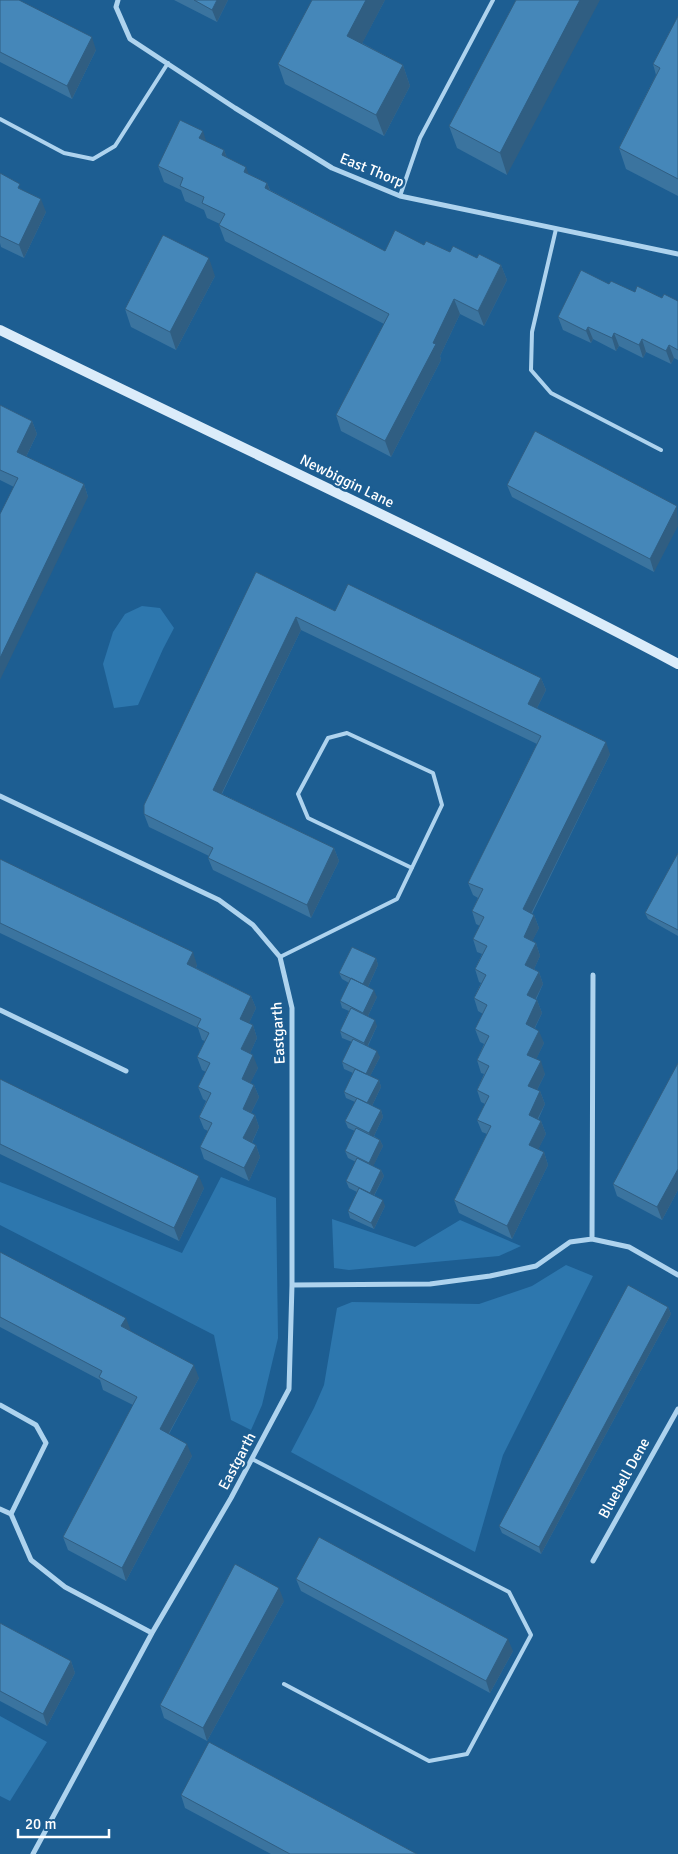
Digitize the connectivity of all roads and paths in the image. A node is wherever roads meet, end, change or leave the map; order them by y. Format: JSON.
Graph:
{"nodes":[{"id":1,"x":118,"y":0,"type":"edge"},
{"id":2,"x":493,"y":0,"type":"edge"},
{"id":3,"x":168,"y":63,"type":"junction"},
{"id":4,"x":0,"y":119,"type":"edge"},
{"id":5,"x":400,"y":196,"type":"junction"},
{"id":6,"x":556,"y":229,"type":"junction"},
{"id":7,"x":678,"y":254,"type":"edge"},
{"id":8,"x":0,"y":330,"type":"edge"},
{"id":9,"x":661,"y":450,"type":"dead end"},
{"id":10,"x":678,"y":664,"type":"edge"},
{"id":11,"x":0,"y":796,"type":"edge"},
{"id":12,"x":412,"y":868,"type":"junction"},
{"id":13,"x":280,"y":957,"type":"junction"},
{"id":14,"x":593,"y":975,"type":"dead end"},
{"id":15,"x":0,"y":1010,"type":"edge"},
{"id":16,"x":126,"y":1071,"type":"dead end"},
{"id":17,"x":592,"y":1239,"type":"junction"},
{"id":18,"x":678,"y":1275,"type":"edge"},
{"id":19,"x":292,"y":1285,"type":"junction"},
{"id":20,"x":0,"y":1405,"type":"edge"},
{"id":21,"x":678,"y":1408,"type":"edge"},
{"id":22,"x":252,"y":1459,"type":"junction"},
{"id":23,"x":0,"y":1509,"type":"edge"},
{"id":24,"x":11,"y":1514,"type":"junction"},
{"id":25,"x":593,"y":1561,"type":"dead end"},
{"id":26,"x":152,"y":1633,"type":"junction"},
{"id":27,"x":284,"y":1684,"type":"dead end"},
{"id":28,"x":33,"y":1854,"type":"edge"}],
"edges":[{"from":1,"to":3,"type":"street","name":"East Thorp"},
{"from":2,"to":5,"type":"lane"},
{"from":3,"to":4,"type":"lane"},
{"from":3,"to":5,"type":"street","name":"East Thorp"},
{"from":5,"to":6,"type":"street","name":"East Thorp"},
{"from":6,"to":7,"type":"street","name":"East Thorp"},
{"from":6,"to":9,"type":"lane"},
{"from":8,"to":10,"type":"street","name":"Newbiggin Lane"},
{"from":11,"to":13,"type":"street","name":"Eastgarth"},
{"from":12,"to":12,"type":"lane"},
{"from":12,"to":13,"type":"lane"},
{"from":13,"to":19,"type":"street","name":"Eastgarth"},
{"from":14,"to":17,"type":"street"},
{"from":15,"to":16,"type":"street"},
{"from":17,"to":18,"type":"street"},
{"from":17,"to":19,"type":"street"},
{"from":19,"to":22,"type":"street","name":"Eastgarth"},
{"from":20,"to":24,"type":"street"},
{"from":21,"to":25,"type":"street","name":"Bluebell Dene"},
{"from":22,"to":26,"type":"street","name":"Eastgarth"},
{"from":22,"to":27,"type":"lane"},
{"from":23,"to":24,"type":"street"},
{"from":24,"to":26,"type":"street"},
{"from":26,"to":28,"type":"street","name":"Eastgarth"}]}
